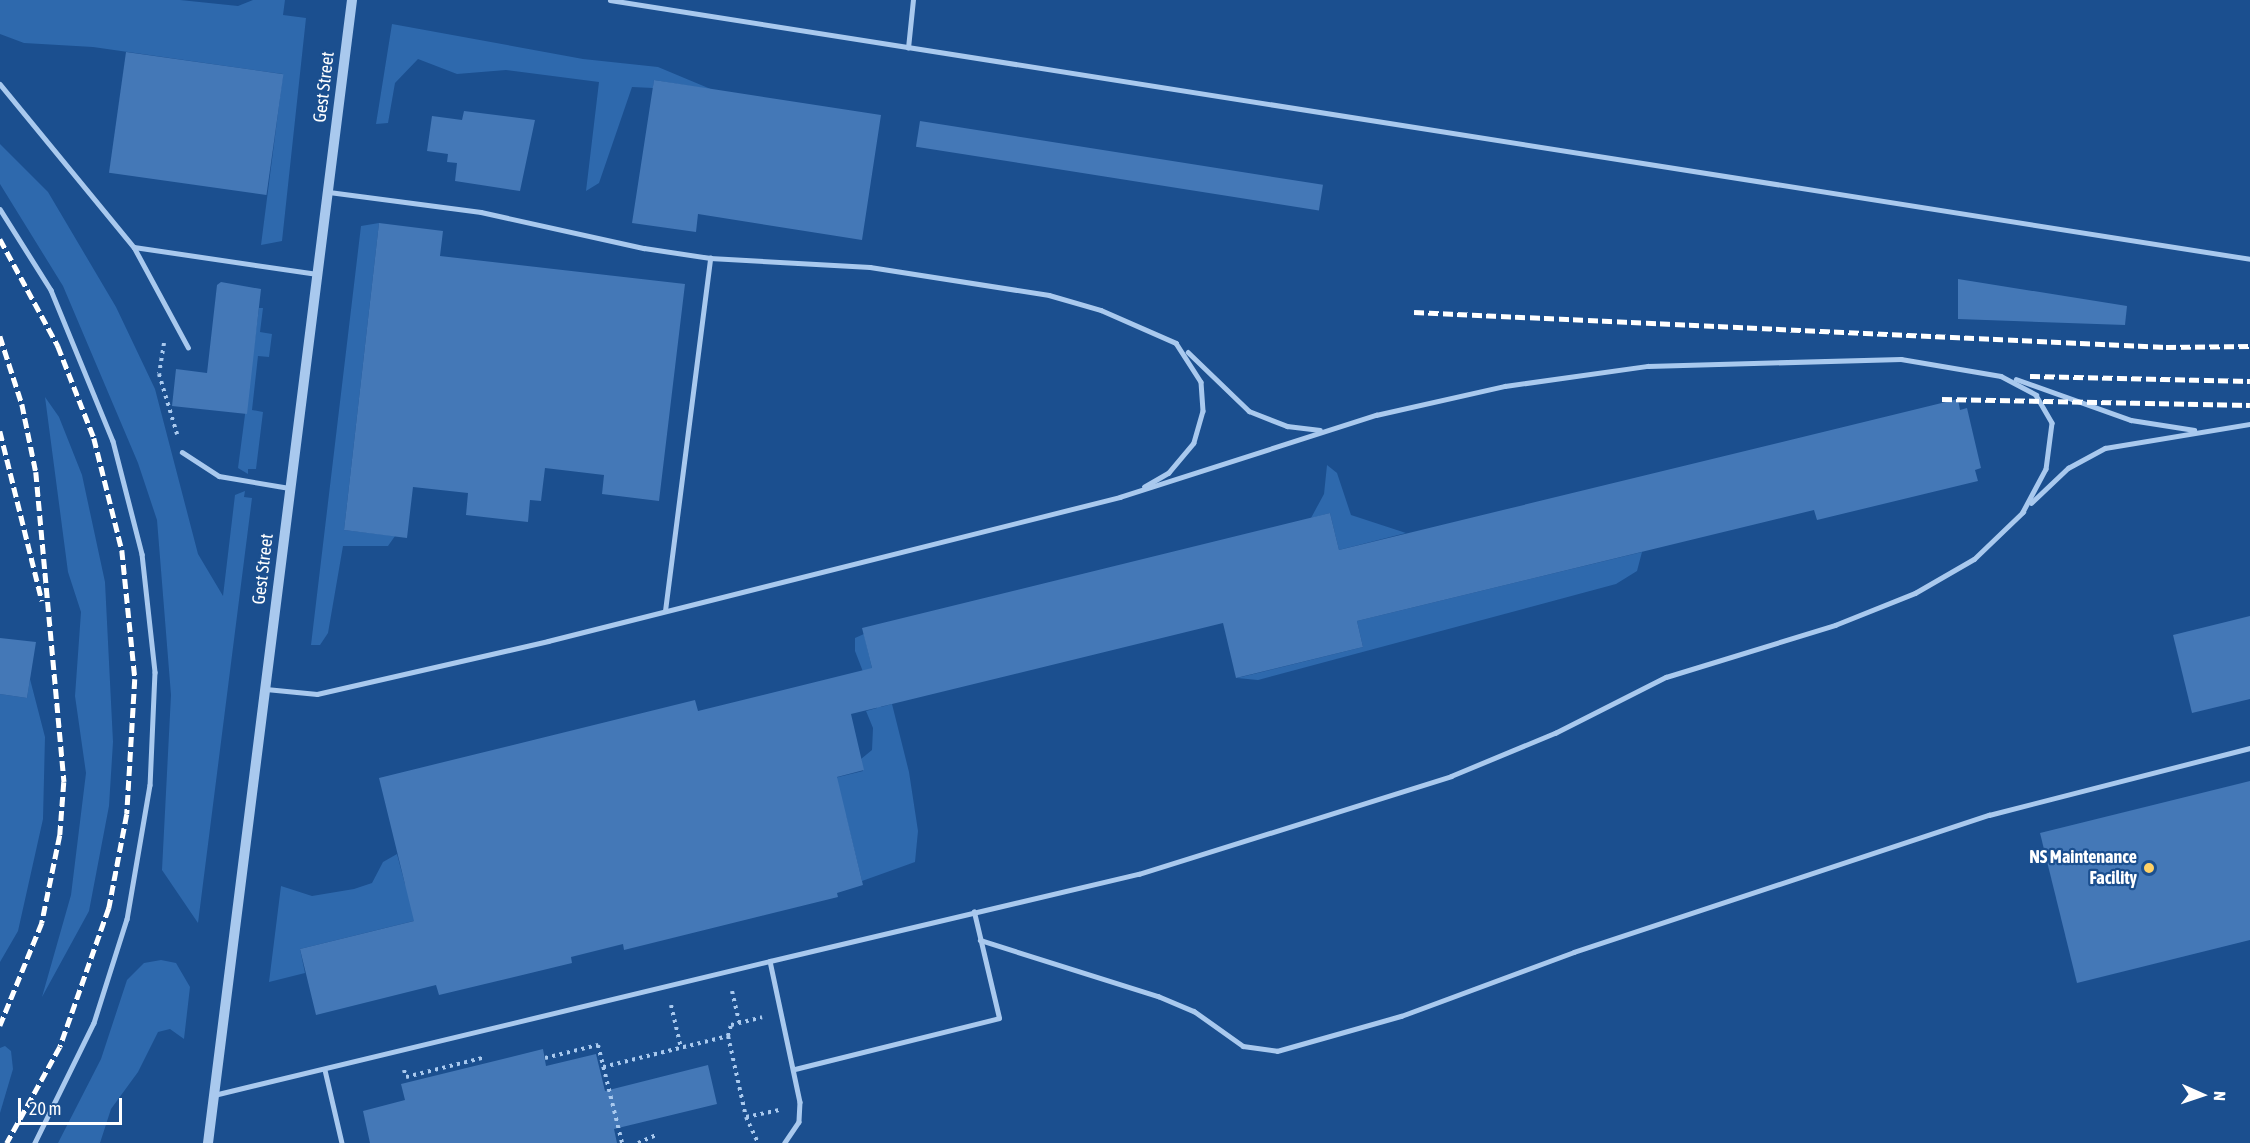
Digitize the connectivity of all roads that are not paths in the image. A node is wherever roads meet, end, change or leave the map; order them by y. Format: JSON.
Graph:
{"nodes":[{"id":1,"x":352,"y":0,"type":"edge"},
{"id":2,"x":610,"y":0,"type":"edge"},
{"id":3,"x":913,"y":0,"type":"edge"},
{"id":4,"x":908,"y":48,"type":"junction"},
{"id":5,"x":0,"y":84,"type":"edge"},
{"id":6,"x":327,"y":191,"type":"junction"},
{"id":7,"x":0,"y":209,"type":"edge"},
{"id":8,"x":134,"y":247,"type":"junction"},
{"id":9,"x":710,"y":258,"type":"junction"},
{"id":10,"x":2250,"y":259,"type":"edge"},
{"id":11,"x":317,"y":274,"type":"junction"},
{"id":12,"x":1176,"y":343,"type":"junction"},
{"id":13,"x":188,"y":347,"type":"dead end"},
{"id":14,"x":1976,"y":368,"type":"junction"},
{"id":15,"x":2250,"y":424,"type":"edge"},
{"id":16,"x":1334,"y":428,"type":"junction"},
{"id":17,"x":2228,"y":428,"type":"junction"},
{"id":18,"x":182,"y":452,"type":"road end"},
{"id":19,"x":289,"y":488,"type":"junction"},
{"id":20,"x":1120,"y":497,"type":"junction"},
{"id":21,"x":2023,"y":512,"type":"junction"},
{"id":22,"x":665,"y":611,"type":"junction"},
{"id":23,"x":265,"y":689,"type":"junction"},
{"id":24,"x":2250,"y":748,"type":"edge"},
{"id":25,"x":974,"y":912,"type":"junction"},
{"id":26,"x":980,"y":940,"type":"junction"},
{"id":27,"x":770,"y":961,"type":"junction"},
{"id":28,"x":795,"y":1069,"type":"junction"},
{"id":29,"x":325,"y":1070,"type":"junction"},
{"id":30,"x":214,"y":1095,"type":"junction"},
{"id":31,"x":35,"y":1143,"type":"edge"},
{"id":32,"x":208,"y":1143,"type":"edge"},
{"id":33,"x":342,"y":1143,"type":"edge"},
{"id":34,"x":785,"y":1143,"type":"edge"}],
"edges":[{"from":1,"to":6,"type":"street","name":"Gest Street"},
{"from":2,"to":4,"type":"lane"},
{"from":3,"to":4,"type":"lane"},
{"from":4,"to":10,"type":"lane"},
{"from":5,"to":8,"type":"lane"},
{"from":6,"to":9,"type":"lane"},
{"from":6,"to":11,"type":"street","name":"Gest Street"},
{"from":7,"to":31,"type":"lane"},
{"from":8,"to":11,"type":"lane"},
{"from":8,"to":13,"type":"lane"},
{"from":9,"to":12,"type":"lane"},
{"from":9,"to":22,"type":"lane"},
{"from":11,"to":19,"type":"street","name":"Gest Street"},
{"from":12,"to":16,"type":"lane"},
{"from":12,"to":20,"type":"lane"},
{"from":14,"to":16,"type":"lane"},
{"from":14,"to":17,"type":"lane"},
{"from":14,"to":21,"type":"lane"},
{"from":15,"to":17,"type":"lane"},
{"from":16,"to":20,"type":"lane"},
{"from":17,"to":21,"type":"lane"},
{"from":18,"to":19,"type":"lane"},
{"from":19,"to":23,"type":"street","name":"Gest Street"},
{"from":20,"to":22,"type":"lane"},
{"from":21,"to":25,"type":"lane"},
{"from":22,"to":23,"type":"lane"},
{"from":23,"to":30,"type":"street","name":"Gest Street"},
{"from":24,"to":26,"type":"lane"},
{"from":25,"to":26,"type":"lane"},
{"from":25,"to":27,"type":"lane"},
{"from":26,"to":28,"type":"lane"},
{"from":27,"to":28,"type":"lane"},
{"from":27,"to":29,"type":"lane"},
{"from":28,"to":34,"type":"lane"},
{"from":29,"to":30,"type":"lane"},
{"from":29,"to":33,"type":"lane"},
{"from":30,"to":32,"type":"street","name":"Gest Street"}]}
